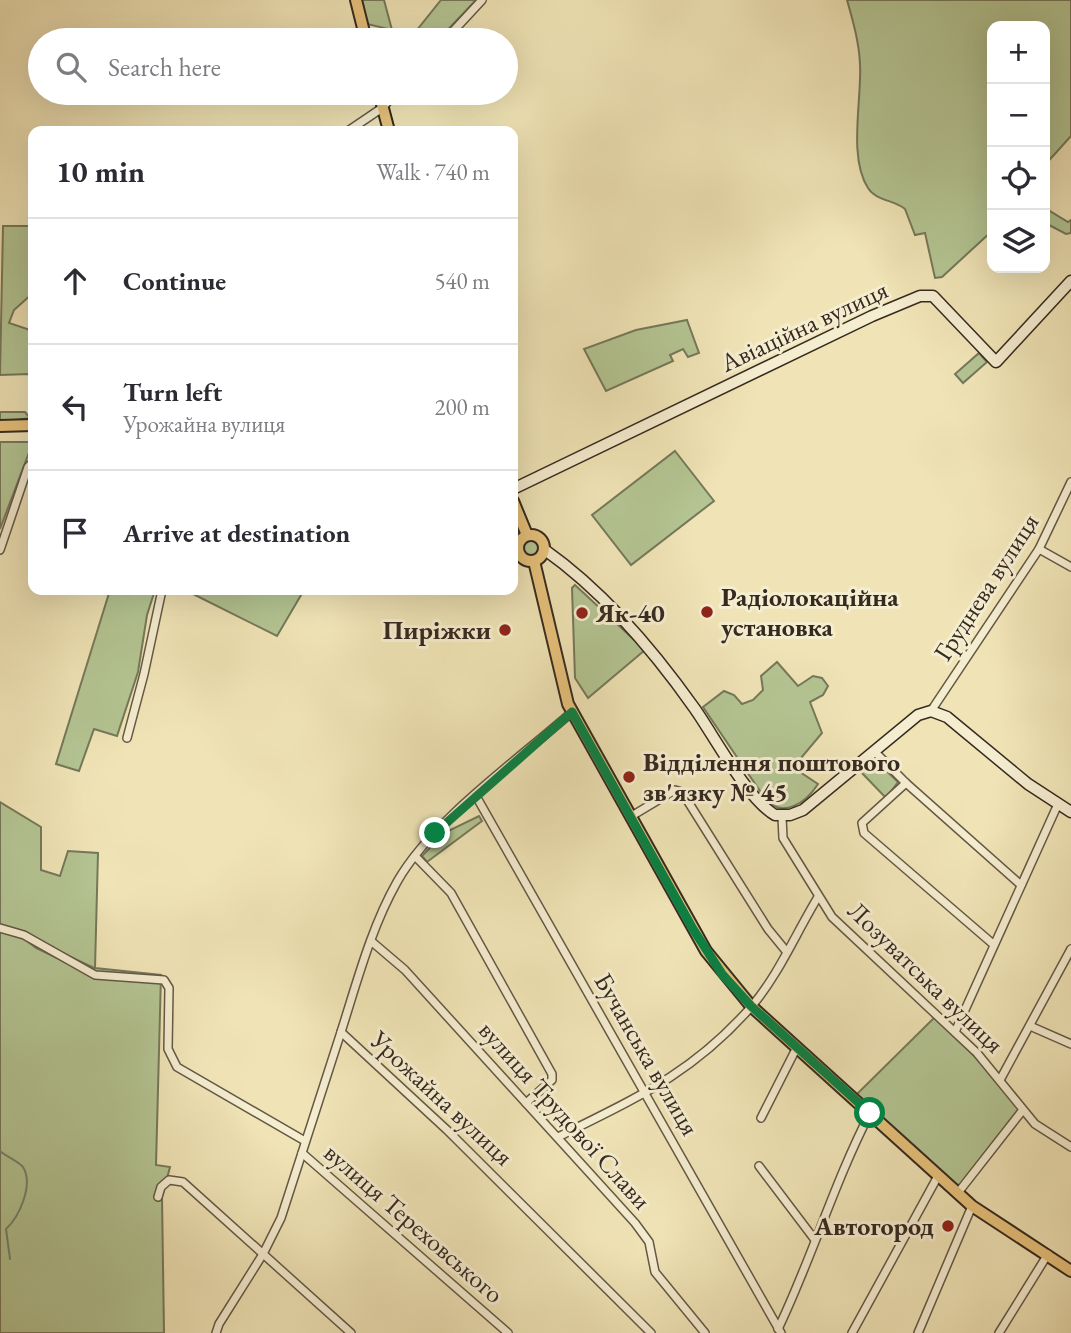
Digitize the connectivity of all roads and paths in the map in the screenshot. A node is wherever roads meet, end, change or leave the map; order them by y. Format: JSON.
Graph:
{"nodes":[{"id":1,"x":356,"y":0,"type":"edge"},
{"id":2,"x":482,"y":0,"type":"edge"},
{"id":3,"x":363,"y":28,"type":"edge"},
{"id":4,"x":456,"y":28,"type":"edge"},
{"id":5,"x":381,"y":105,"type":"edge"},
{"id":6,"x":385,"y":105,"type":"edge"},
{"id":7,"x":382,"y":108,"type":"junction"},
{"id":8,"x":355,"y":126,"type":"edge"},
{"id":9,"x":387,"y":126,"type":"edge"},
{"id":10,"x":1071,"y":281,"type":"edge"},
{"id":11,"x":28,"y":425,"type":"edge"},
{"id":12,"x":0,"y":426,"type":"edge"},
{"id":13,"x":28,"y":467,"type":"edge"},
{"id":14,"x":1071,"y":482,"type":"edge"},
{"id":15,"x":518,"y":487,"type":"edge"},
{"id":16,"x":518,"y":513,"type":"edge"},
{"id":17,"x":527,"y":535,"type":"junction"},
{"id":18,"x":1038,"y":548,"type":"junction"},
{"id":19,"x":0,"y":550,"type":"edge"},
{"id":20,"x":545,"y":550,"type":"junction"},
{"id":21,"x":534,"y":561,"type":"junction"},
{"id":22,"x":1071,"y":567,"type":"edge"},
{"id":23,"x":161,"y":595,"type":"edge"},
{"id":24,"x":930,"y":711,"type":"junction"},
{"id":25,"x":572,"y":712,"type":"junction"},
{"id":26,"x":127,"y":738,"type":"dead end"},
{"id":27,"x":874,"y":751,"type":"junction"},
{"id":28,"x":906,"y":783,"type":"junction"},
{"id":29,"x":476,"y":796,"type":"junction"},
{"id":30,"x":1058,"y":804,"type":"junction"},
{"id":31,"x":1071,"y":812,"type":"edge"},
{"id":32,"x":630,"y":817,"type":"junction"},
{"id":33,"x":782,"y":817,"type":"junction"},
{"id":34,"x":415,"y":856,"type":"junction"},
{"id":35,"x":1021,"y":885,"type":"junction"},
{"id":36,"x":818,"y":897,"type":"junction"},
{"id":37,"x":0,"y":928,"type":"edge"},
{"id":38,"x":371,"y":941,"type":"junction"},
{"id":39,"x":993,"y":944,"type":"junction"},
{"id":40,"x":1071,"y":950,"type":"edge"},
{"id":41,"x":786,"y":951,"type":"junction"},
{"id":42,"x":751,"y":1006,"type":"junction"},
{"id":43,"x":1030,"y":1026,"type":"junction"},
{"id":44,"x":341,"y":1032,"type":"junction"},
{"id":45,"x":955,"y":1032,"type":"junction"},
{"id":46,"x":1071,"y":1044,"type":"edge"},
{"id":47,"x":796,"y":1047,"type":"junction"},
{"id":48,"x":1000,"y":1080,"type":"junction"},
{"id":49,"x":646,"y":1093,"type":"junction"},
{"id":50,"x":526,"y":1103,"type":"junction"},
{"id":51,"x":1022,"y":1111,"type":"junction"},
{"id":52,"x":870,"y":1113,"type":"junction"},
{"id":53,"x":761,"y":1118,"type":"dead end"},
{"id":54,"x":558,"y":1137,"type":"junction"},
{"id":55,"x":305,"y":1141,"type":"junction"},
{"id":56,"x":1071,"y":1147,"type":"edge"},
{"id":57,"x":302,"y":1153,"type":"junction"},
{"id":58,"x":759,"y":1166,"type":"dead end"},
{"id":59,"x":938,"y":1176,"type":"junction"},
{"id":60,"x":957,"y":1194,"type":"junction"},
{"id":61,"x":158,"y":1196,"type":"dead end"},
{"id":62,"x":972,"y":1206,"type":"junction"},
{"id":63,"x":815,"y":1240,"type":"junction"},
{"id":64,"x":263,"y":1254,"type":"junction"},
{"id":65,"x":1048,"y":1254,"type":"junction"},
{"id":66,"x":1071,"y":1271,"type":"edge"},
{"id":67,"x":780,"y":1331,"type":"edge"},
{"id":68,"x":216,"y":1333,"type":"edge"},
{"id":69,"x":351,"y":1333,"type":"edge"},
{"id":70,"x":508,"y":1333,"type":"edge"},
{"id":71,"x":652,"y":1333,"type":"edge"},
{"id":72,"x":705,"y":1333,"type":"edge"},
{"id":73,"x":852,"y":1333,"type":"edge"},
{"id":74,"x":918,"y":1333,"type":"edge"},
{"id":75,"x":999,"y":1333,"type":"edge"}],
"edges":[{"from":1,"to":3,"type":"main road"},
{"from":2,"to":4,"type":"street"},
{"from":5,"to":7,"type":"main road"},
{"from":6,"to":7,"type":"street"},
{"from":7,"to":8,"type":"street"},
{"from":7,"to":9,"type":"main road"},
{"from":10,"to":15,"type":"main road","name":"Авіаційна вулиця"},
{"from":11,"to":12,"type":"main road"},
{"from":13,"to":19,"type":"street"},
{"from":14,"to":18,"type":"street","name":"Груднева вулиця"},
{"from":16,"to":17,"type":"main road"},
{"from":17,"to":20,"type":"main road"},
{"from":17,"to":21,"type":"main road"},
{"from":18,"to":22,"type":"street"},
{"from":18,"to":24,"type":"street","name":"Груднева вулиця"},
{"from":20,"to":21,"type":"main road"},
{"from":20,"to":33,"type":"main road"},
{"from":21,"to":25,"type":"main road"},
{"from":23,"to":26,"type":"street"},
{"from":24,"to":27,"type":"main road"},
{"from":24,"to":30,"type":"main road"},
{"from":25,"to":29,"type":"street","name":"Урожайна вулиця"},
{"from":25,"to":32,"type":"main road"},
{"from":27,"to":28,"type":"street"},
{"from":27,"to":33,"type":"main road"},
{"from":28,"to":35,"type":"street"},
{"from":28,"to":39,"type":"street"},
{"from":29,"to":34,"type":"street","name":"Урожайна вулиця"},
{"from":29,"to":49,"type":"street","name":"Бучанська вулиця"},
{"from":30,"to":31,"type":"main road"},
{"from":30,"to":35,"type":"street"},
{"from":32,"to":41,"type":"street"},
{"from":32,"to":42,"type":"main road"},
{"from":33,"to":36,"type":"street","name":"Лозуватська вулиця"},
{"from":34,"to":38,"type":"street","name":"Урожайна вулиця"},
{"from":34,"to":50,"type":"street"},
{"from":35,"to":39,"type":"street"},
{"from":36,"to":41,"type":"street"},
{"from":36,"to":45,"type":"street","name":"Лозуватська вулиця"},
{"from":37,"to":55,"type":"street","name":"вулиця Тереховського"},
{"from":38,"to":44,"type":"street","name":"Урожайна вулиця"},
{"from":38,"to":50,"type":"street","name":"вулиця Трудової Слави"},
{"from":39,"to":45,"type":"street"},
{"from":40,"to":43,"type":"street"},
{"from":41,"to":42,"type":"street"},
{"from":42,"to":47,"type":"main road"},
{"from":42,"to":49,"type":"street"},
{"from":43,"to":46,"type":"street"},
{"from":43,"to":48,"type":"street"},
{"from":44,"to":55,"type":"street","name":"вулиця Тереховського"},
{"from":44,"to":71,"type":"street","name":"Урожайна вулиця"},
{"from":45,"to":48,"type":"street","name":"Лозуватська вулиця"},
{"from":47,"to":52,"type":"main road"},
{"from":47,"to":53,"type":"street"},
{"from":48,"to":51,"type":"street","name":"Лозуватська вулиця"},
{"from":49,"to":54,"type":"street"},
{"from":49,"to":67,"type":"street","name":"Бучанська вулиця"},
{"from":50,"to":54,"type":"street","name":"вулиця Трудової Слави"},
{"from":51,"to":56,"type":"street","name":"Лозуватська вулиця"},
{"from":51,"to":60,"type":"street"},
{"from":52,"to":59,"type":"main road"},
{"from":52,"to":63,"type":"street"},
{"from":54,"to":72,"type":"street","name":"вулиця Трудової Слави"},
{"from":55,"to":57,"type":"street","name":"вулиця Тереховського"},
{"from":57,"to":64,"type":"street"},
{"from":57,"to":70,"type":"street","name":"вулиця Тереховського"},
{"from":58,"to":63,"type":"street"},
{"from":59,"to":60,"type":"main road"},
{"from":59,"to":73,"type":"street"},
{"from":60,"to":62,"type":"main road"},
{"from":61,"to":64,"type":"street"},
{"from":62,"to":65,"type":"main road"},
{"from":62,"to":74,"type":"street"},
{"from":63,"to":67,"type":"street"},
{"from":64,"to":68,"type":"street"},
{"from":64,"to":69,"type":"street"},
{"from":65,"to":66,"type":"main road"},
{"from":65,"to":75,"type":"street"}]}
